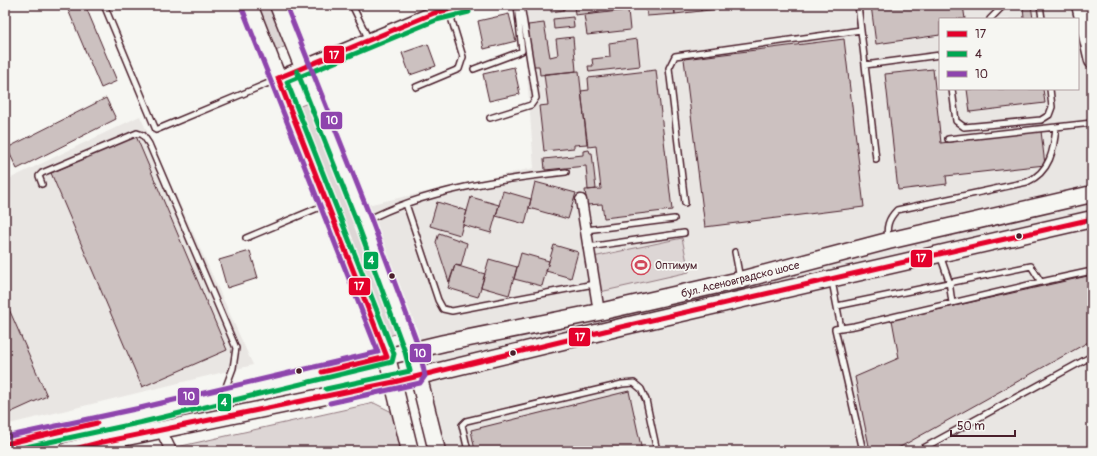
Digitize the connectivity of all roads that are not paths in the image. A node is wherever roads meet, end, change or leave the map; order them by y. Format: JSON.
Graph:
{"nodes":[{"id":1,"x":104,"y":5,"type":"edge"},
{"id":2,"x":249,"y":5,"type":"edge"},
{"id":3,"x":278,"y":5,"type":"edge"},
{"id":4,"x":352,"y":5,"type":"edge"},
{"id":5,"x":467,"y":5,"type":"edge"},
{"id":6,"x":517,"y":5,"type":"edge"},
{"id":7,"x":521,"y":5,"type":"edge"},
{"id":8,"x":858,"y":5,"type":"edge"},
{"id":9,"x":1004,"y":5,"type":"edge"},
{"id":10,"x":1040,"y":5,"type":"edge"},
{"id":11,"x":1079,"y":5,"type":"edge"},
{"id":12,"x":433,"y":9,"type":"edge"},
{"id":13,"x":448,"y":10,"type":"junction"},
{"id":14,"x":991,"y":18,"type":"edge"},
{"id":15,"x":1042,"y":18,"type":"edge"},
{"id":16,"x":861,"y":30,"type":"junction"},
{"id":17,"x":369,"y":41,"type":"junction"},
{"id":18,"x":939,"y":55,"type":"edge"},
{"id":19,"x":1092,"y":61,"type":"edge"},
{"id":20,"x":865,"y":65,"type":"junction"},
{"id":21,"x":304,"y":68,"type":"junction"},
{"id":22,"x":474,"y":69,"type":"dead end"},
{"id":23,"x":278,"y":78,"type":"junction"},
{"id":24,"x":416,"y":87,"type":"dead end"},
{"id":25,"x":952,"y":90,"type":"edge"},
{"id":26,"x":1050,"y":90,"type":"edge"},
{"id":27,"x":490,"y":118,"type":"dead end"},
{"id":28,"x":1092,"y":123,"type":"edge"},
{"id":29,"x":1056,"y":127,"type":"junction"},
{"id":30,"x":948,"y":139,"type":"dead end"},
{"id":31,"x":876,"y":159,"type":"dead end"},
{"id":32,"x":566,"y":172,"type":"dead end"},
{"id":33,"x":42,"y":184,"type":"dead end"},
{"id":34,"x":1092,"y":194,"type":"edge"},
{"id":35,"x":581,"y":200,"type":"dead end"},
{"id":36,"x":685,"y":202,"type":"dead end"},
{"id":37,"x":327,"y":204,"type":"junction"},
{"id":38,"x":406,"y":204,"type":"junction"},
{"id":39,"x":1092,"y":219,"type":"edge"},
{"id":40,"x":674,"y":220,"type":"dead end"},
{"id":41,"x":365,"y":222,"type":"junction"},
{"id":42,"x":586,"y":230,"type":"junction"},
{"id":43,"x":684,"y":233,"type":"dead end"},
{"id":44,"x":246,"y":238,"type":"dead end"},
{"id":45,"x":888,"y":241,"type":"junction"},
{"id":46,"x":588,"y":248,"type":"junction"},
{"id":47,"x":735,"y":252,"type":"dead end"},
{"id":48,"x":940,"y":254,"type":"junction"},
{"id":49,"x":1092,"y":271,"type":"edge"},
{"id":50,"x":740,"y":280,"type":"junction"},
{"id":51,"x":831,"y":280,"type":"junction"},
{"id":52,"x":949,"y":281,"type":"junction"},
{"id":53,"x":1041,"y":282,"type":"junction"},
{"id":54,"x":594,"y":284,"type":"junction"},
{"id":55,"x":952,"y":303,"type":"junction"},
{"id":56,"x":837,"y":306,"type":"junction"},
{"id":57,"x":599,"y":312,"type":"junction"},
{"id":58,"x":841,"y":328,"type":"junction"},
{"id":59,"x":412,"y":350,"type":"junction"},
{"id":60,"x":1092,"y":356,"type":"edge"},
{"id":61,"x":387,"y":357,"type":"junction"},
{"id":62,"x":418,"y":376,"type":"junction"},
{"id":63,"x":394,"y":382,"type":"junction"},
{"id":64,"x":224,"y":394,"type":"junction"},
{"id":65,"x":161,"y":430,"type":"junction"},
{"id":66,"x":5,"y":444,"type":"edge"},
{"id":67,"x":87,"y":448,"type":"edge"},
{"id":68,"x":67,"y":451,"type":"edge"},
{"id":69,"x":171,"y":451,"type":"edge"},
{"id":70,"x":410,"y":451,"type":"edge"},
{"id":71,"x":437,"y":451,"type":"edge"},
{"id":72,"x":468,"y":451,"type":"edge"},
{"id":73,"x":656,"y":451,"type":"edge"},
{"id":74,"x":863,"y":451,"type":"edge"},
{"id":75,"x":918,"y":451,"type":"edge"}],
"edges":[{"from":1,"to":23,"type":"lane"},
{"from":2,"to":23,"type":"main road"},
{"from":3,"to":21,"type":"main road"},
{"from":4,"to":17,"type":"lane"},
{"from":5,"to":13,"type":"street"},
{"from":6,"to":22,"type":"lane"},
{"from":7,"to":27,"type":"lane"},
{"from":8,"to":16,"type":"lane"},
{"from":9,"to":14,"type":"lane"},
{"from":10,"to":15,"type":"lane"},
{"from":11,"to":19,"type":"main road"},
{"from":12,"to":13,"type":"street"},
{"from":12,"to":17,"type":"street"},
{"from":13,"to":24,"type":"lane"},
{"from":16,"to":20,"type":"lane"},
{"from":16,"to":36,"type":"lane"},
{"from":17,"to":21,"type":"street"},
{"from":18,"to":20,"type":"lane"},
{"from":20,"to":31,"type":"lane"},
{"from":21,"to":23,"type":"street"},
{"from":21,"to":41,"type":"main road"},
{"from":23,"to":37,"type":"main road"},
{"from":25,"to":26,"type":"lane"},
{"from":28,"to":29,"type":"lane"},
{"from":29,"to":30,"type":"lane"},
{"from":29,"to":45,"type":"lane"},
{"from":32,"to":38,"type":"lane"},
{"from":33,"to":64,"type":"lane"},
{"from":34,"to":45,"type":"main road","name":"бул. Асеновградско шосе"},
{"from":35,"to":42,"type":"street"},
{"from":37,"to":44,"type":"lane"},
{"from":37,"to":61,"type":"main road"},
{"from":38,"to":41,"type":"lane"},
{"from":38,"to":54,"type":"lane"},
{"from":39,"to":48,"type":"main road","name":"бул. Асеновградско шосе"},
{"from":40,"to":42,"type":"lane"},
{"from":41,"to":59,"type":"main road"},
{"from":42,"to":46,"type":"street"},
{"from":43,"to":46,"type":"lane"},
{"from":45,"to":50,"type":"main road","name":"бул. Асеновградско шосе"},
{"from":46,"to":54,"type":"street"},
{"from":47,"to":50,"type":"lane"},
{"from":48,"to":51,"type":"main road","name":"бул. Асеновградско шосе"},
{"from":48,"to":52,"type":"lane"},
{"from":49,"to":53,"type":"lane"},
{"from":50,"to":57,"type":"main road","name":"бул. Асеновградско шосе"},
{"from":51,"to":56,"type":"lane"},
{"from":51,"to":62,"type":"main road","name":"бул. Асеновградско шосе"},
{"from":52,"to":53,"type":"lane"},
{"from":52,"to":55,"type":"lane"},
{"from":52,"to":56,"type":"lane"},
{"from":53,"to":55,"type":"lane"},
{"from":54,"to":57,"type":"street"},
{"from":55,"to":58,"type":"lane"},
{"from":56,"to":58,"type":"lane"},
{"from":57,"to":59,"type":"main road","name":"бул. Асеновградско шосе"},
{"from":58,"to":74,"type":"lane"},
{"from":59,"to":61,"type":"main road","name":"бул. Асеновградско шосе"},
{"from":59,"to":62,"type":"main road"},
{"from":60,"to":75,"type":"lane"},
{"from":61,"to":63,"type":"main road"},
{"from":61,"to":64,"type":"main road","name":"бул. Асеновградско шосе"},
{"from":62,"to":63,"type":"main road","name":"бул. Асеновградско шосе"},
{"from":62,"to":71,"type":"main road"},
{"from":63,"to":65,"type":"main road","name":"бул. Асеновградско шосе"},
{"from":63,"to":70,"type":"main road"},
{"from":64,"to":66,"type":"main road","name":"бул. Асеновградско шосе"},
{"from":65,"to":67,"type":"main road","name":"бул. Асеновградско шосе"},
{"from":65,"to":69,"type":"street"},
{"from":67,"to":68,"type":"main road","name":"бул. Асеновградско шосе"},
{"from":72,"to":73,"type":"lane"}]}
